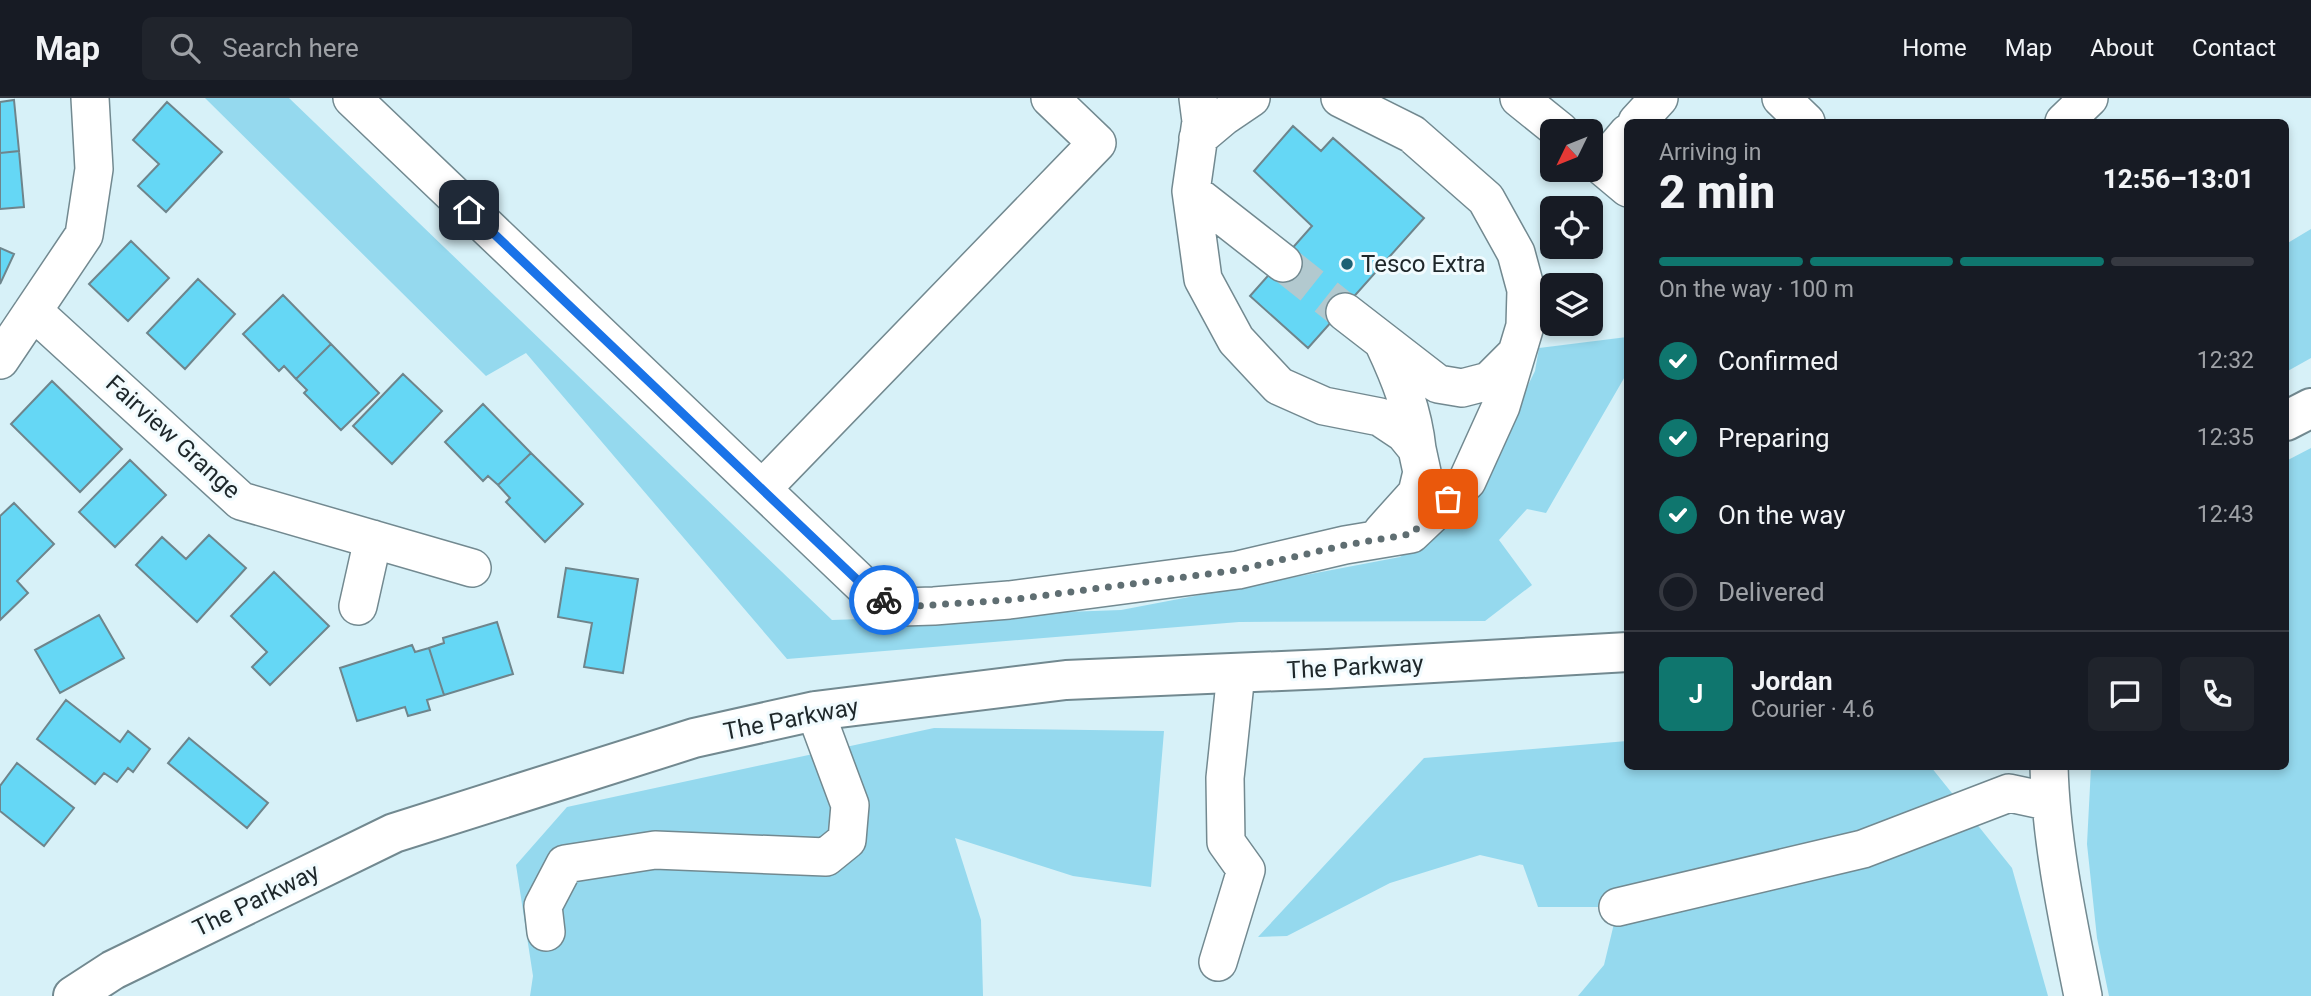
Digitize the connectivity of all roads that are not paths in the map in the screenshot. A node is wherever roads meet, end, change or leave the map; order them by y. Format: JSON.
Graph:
{"nodes":[{"id":1,"x":90,"y":98,"type":"edge"},
{"id":2,"x":352,"y":98,"type":"edge"},
{"id":3,"x":1050,"y":98,"type":"edge"},
{"id":4,"x":1198,"y":98,"type":"edge"},
{"id":5,"x":1251,"y":98,"type":"edge"},
{"id":6,"x":1340,"y":98,"type":"edge"},
{"id":7,"x":1520,"y":98,"type":"edge"},
{"id":8,"x":1659,"y":98,"type":"edge"},
{"id":9,"x":1781,"y":98,"type":"edge"},
{"id":10,"x":2089,"y":98,"type":"edge"},
{"id":11,"x":1545,"y":119,"type":"edge"},
{"id":12,"x":1640,"y":119,"type":"edge"},
{"id":13,"x":1803,"y":119,"type":"edge"},
{"id":14,"x":2067,"y":119,"type":"edge"},
{"id":15,"x":1198,"y":138,"type":"junction"},
{"id":16,"x":1624,"y":140,"type":"edge"},
{"id":17,"x":1606,"y":170,"type":"edge"},
{"id":18,"x":1191,"y":191,"type":"junction"},
{"id":19,"x":1283,"y":263,"type":"tunnel mouth"},
{"id":20,"x":33,"y":311,"type":"junction"},
{"id":21,"x":1345,"y":312,"type":"tunnel mouth"},
{"id":22,"x":1382,"y":340,"type":"junction"},
{"id":23,"x":1516,"y":354,"type":"junction"},
{"id":24,"x":0,"y":360,"type":"edge"},
{"id":25,"x":2311,"y":408,"type":"edge"},
{"id":26,"x":2289,"y":419,"type":"edge"},
{"id":27,"x":1417,"y":449,"type":"junction"},
{"id":28,"x":762,"y":489,"type":"junction"},
{"id":29,"x":373,"y":539,"type":"junction"},
{"id":30,"x":1374,"y":540,"type":"junction"},
{"id":31,"x":472,"y":568,"type":"dead end"},
{"id":32,"x":358,"y":606,"type":"dead end"},
{"id":33,"x":1624,"y":640,"type":"edge"},
{"id":34,"x":1624,"y":652,"type":"edge"},
{"id":35,"x":1562,"y":654,"type":"junction"},
{"id":36,"x":1236,"y":673,"type":"junction"},
{"id":37,"x":815,"y":711,"type":"junction"},
{"id":38,"x":2033,"y":770,"type":"edge"},
{"id":39,"x":2050,"y":789,"type":"edge"},
{"id":40,"x":1618,"y":906,"type":"dead end"},
{"id":41,"x":546,"y":932,"type":"dead end"},
{"id":42,"x":1218,"y":962,"type":"dead end"},
{"id":43,"x":73,"y":996,"type":"edge"},
{"id":44,"x":2084,"y":996,"type":"edge"}],
"edges":[{"from":1,"to":20,"type":"street"},
{"from":2,"to":28,"type":"street"},
{"from":3,"to":28,"type":"street"},
{"from":4,"to":15,"type":"street"},
{"from":5,"to":15,"type":"street"},
{"from":6,"to":23,"type":"street"},
{"from":7,"to":11,"type":"street"},
{"from":8,"to":12,"type":"street"},
{"from":9,"to":13,"type":"street"},
{"from":10,"to":14,"type":"street"},
{"from":15,"to":18,"type":"street"},
{"from":16,"to":17,"type":"street"},
{"from":18,"to":19,"type":"street"},
{"from":18,"to":27,"type":"street"},
{"from":20,"to":24,"type":"street"},
{"from":20,"to":29,"type":"street","name":"Fairview Grange"},
{"from":21,"to":22,"type":"street"},
{"from":22,"to":23,"type":"street"},
{"from":22,"to":27,"type":"street"},
{"from":23,"to":30,"type":"street"},
{"from":25,"to":26,"type":"main road"},
{"from":27,"to":30,"type":"street"},
{"from":28,"to":30,"type":"street"},
{"from":29,"to":31,"type":"street","name":"Fairview Grange"},
{"from":29,"to":32,"type":"street"},
{"from":33,"to":35,"type":"main road"},
{"from":34,"to":35,"type":"main road"},
{"from":35,"to":36,"type":"main road","name":"The Parkway"},
{"from":36,"to":37,"type":"main road","name":"The Parkway"},
{"from":36,"to":42,"type":"street"},
{"from":37,"to":41,"type":"street"},
{"from":37,"to":43,"type":"main road","name":"The Parkway"},
{"from":38,"to":39,"type":"street"},
{"from":39,"to":40,"type":"street"},
{"from":39,"to":44,"type":"street"}]}
